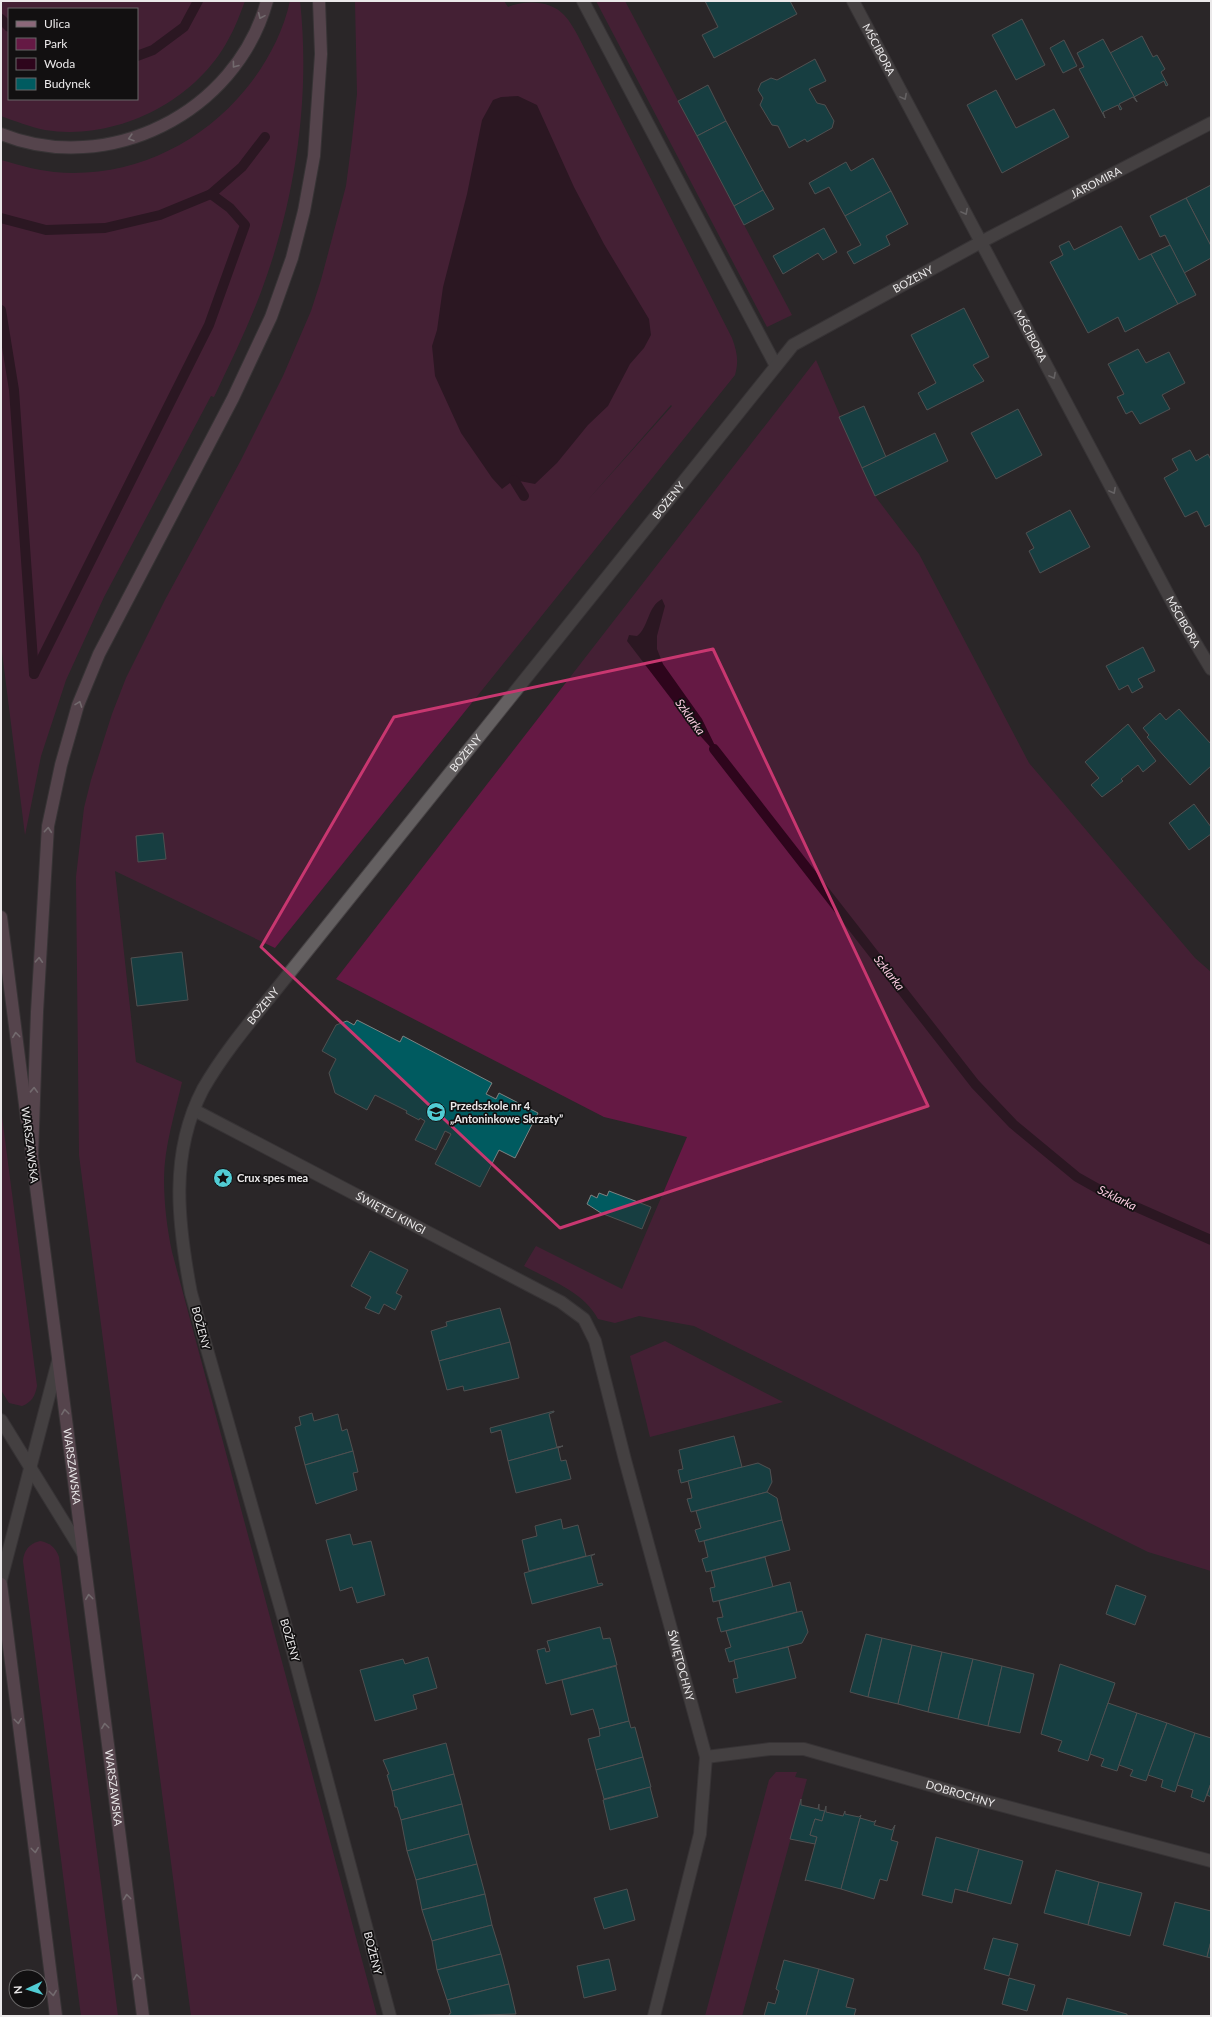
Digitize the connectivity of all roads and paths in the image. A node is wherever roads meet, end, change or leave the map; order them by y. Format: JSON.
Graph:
{"nodes":[{"id":1,"x":267,"y":1,"type":"edge"},
{"id":2,"x":319,"y":1,"type":"edge"},
{"id":3,"x":583,"y":1,"type":"edge"},
{"id":4,"x":853,"y":1,"type":"edge"},
{"id":5,"x":1211,"y":122,"type":"edge"},
{"id":6,"x":1,"y":134,"type":"edge"},
{"id":7,"x":982,"y":242,"type":"junction"},
{"id":8,"x":776,"y":366,"type":"junction"},
{"id":9,"x":1211,"y":669,"type":"edge"},
{"id":10,"x":1,"y":917,"type":"edge"},
{"id":11,"x":194,"y":1110,"type":"junction"},
{"id":12,"x":32,"y":1156,"type":"junction"},
{"id":13,"x":584,"y":1319,"type":"joint"},
{"id":14,"x":59,"y":1360,"type":"junction"},
{"id":15,"x":1,"y":1420,"type":"edge"},
{"id":16,"x":31,"y":1468,"type":"junction"},
{"id":17,"x":83,"y":1553,"type":"junction"},
{"id":18,"x":1,"y":1580,"type":"edge"},
{"id":19,"x":1,"y":1584,"type":"edge"},
{"id":20,"x":1,"y":1617,"type":"edge"},
{"id":21,"x":14,"y":1683,"type":"junction"},
{"id":22,"x":706,"y":1757,"type":"junction"},
{"id":23,"x":1211,"y":1861,"type":"edge"},
{"id":24,"x":56,"y":2016,"type":"edge"},
{"id":25,"x":143,"y":2016,"type":"edge"},
{"id":26,"x":390,"y":2016,"type":"edge"},
{"id":27,"x":654,"y":2016,"type":"edge"}],
"edges":[{"from":1,"to":6,"type":"main road","one_way":true},
{"from":12,"to":2,"type":"main road","one_way":true},
{"from":3,"to":8,"type":"street"},
{"from":4,"to":7,"type":"street","name":"MŚCIBORA","one_way":true},
{"from":5,"to":7,"type":"street","name":"JAROMIRA"},
{"from":7,"to":8,"type":"street","name":"BOŻENY"},
{"from":7,"to":9,"type":"street","name":"MŚCIBORA","one_way":true},
{"from":8,"to":11,"type":"street","name":"BOŻENY"},
{"from":12,"to":10,"type":"main road","name":"WARSZAWSKA","one_way":true},
{"from":11,"to":13,"type":"street","name":"ŚWIĘTEJ KINGI"},
{"from":11,"to":26,"type":"street","name":"BOŻENY"},
{"from":12,"to":14,"type":"main road","name":"WARSZAWSKA"},
{"from":13,"to":22,"type":"street","name":"ŚWIĘTOCHNY"},
{"from":14,"to":16,"type":"street"},
{"from":17,"to":14,"type":"main road","name":"WARSZAWSKA","one_way":true},
{"from":15,"to":16,"type":"street"},
{"from":16,"to":17,"type":"street"},
{"from":16,"to":18,"type":"street"},
{"from":25,"to":17,"type":"main road","name":"WARSZAWSKA","one_way":true},
{"from":19,"to":21,"type":"main road"},
{"from":20,"to":21,"type":"main road"},
{"from":21,"to":24,"type":"main road","one_way":true},
{"from":22,"to":23,"type":"street","name":"DOBROCHNY"},
{"from":22,"to":27,"type":"street","name":"ŚWIĘTOCHNY"}]}
